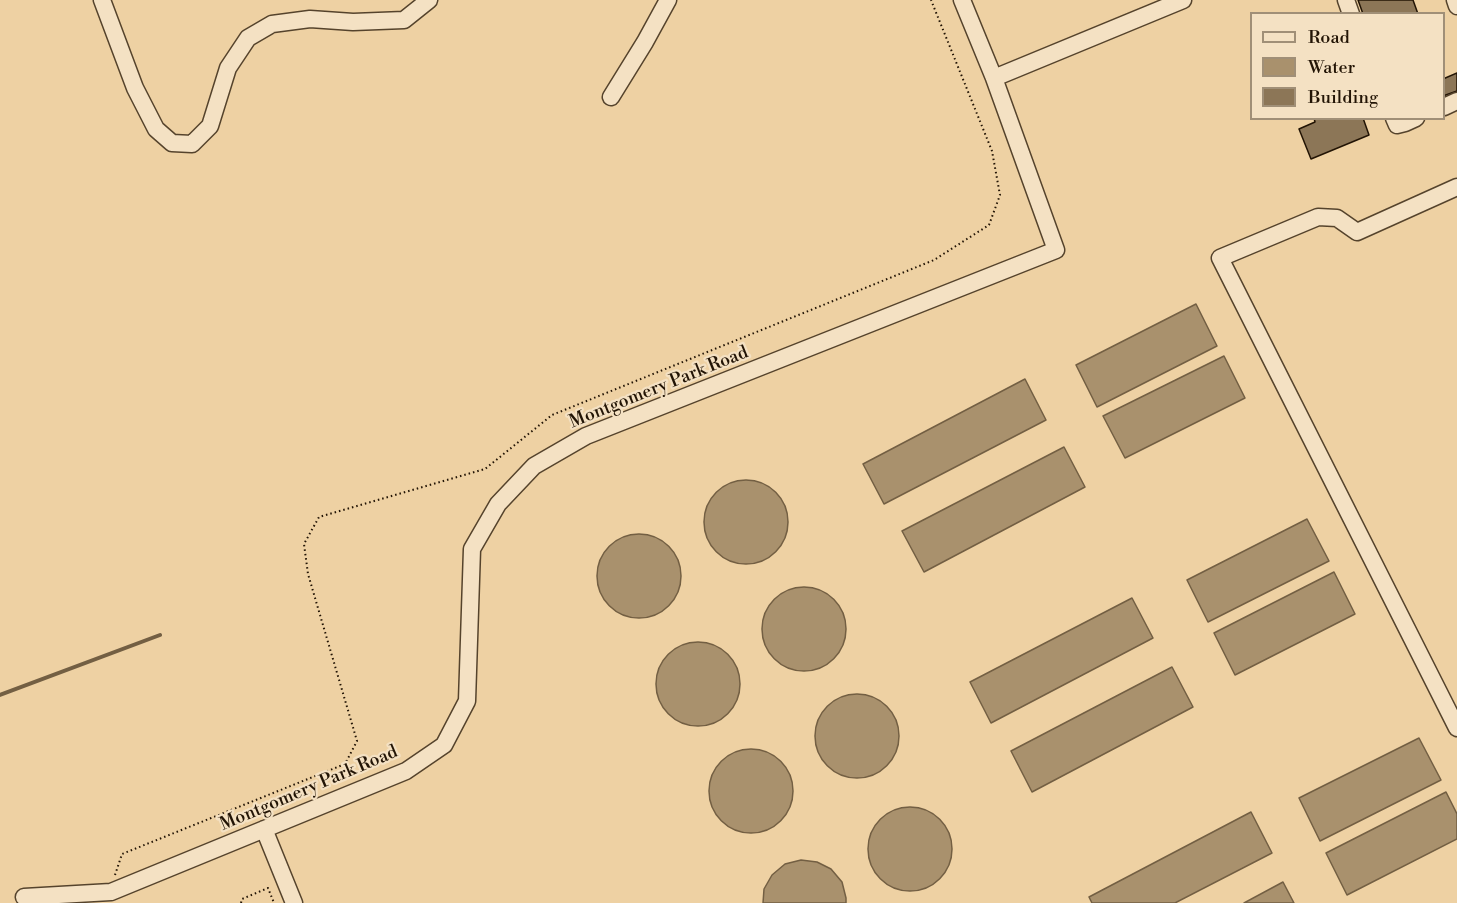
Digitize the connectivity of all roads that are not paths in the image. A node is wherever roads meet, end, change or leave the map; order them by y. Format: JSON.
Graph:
{"nodes":[{"id":1,"x":102,"y":0,"type":"edge"},
{"id":2,"x":429,"y":0,"type":"edge"},
{"id":3,"x":668,"y":0,"type":"edge"},
{"id":4,"x":962,"y":0,"type":"edge"},
{"id":5,"x":1183,"y":0,"type":"edge"},
{"id":6,"x":1455,"y":0,"type":"edge"},
{"id":7,"x":1457,"y":6,"type":"edge"},
{"id":8,"x":994,"y":78,"type":"junction"},
{"id":9,"x":611,"y":97,"type":"dead end"},
{"id":10,"x":1395,"y":120,"type":"edge"},
{"id":11,"x":1412,"y":120,"type":"edge"},
{"id":12,"x":1457,"y":187,"type":"edge"},
{"id":13,"x":1457,"y":728,"type":"edge"},
{"id":14,"x":264,"y":829,"type":"junction"},
{"id":15,"x":24,"y":897,"type":"dead end"},
{"id":16,"x":294,"y":903,"type":"edge"}],
"edges":[{"from":1,"to":2,"type":"street"},
{"from":3,"to":9,"type":"street"},
{"from":4,"to":8,"type":"street","name":"Montgomery Park Road"},
{"from":5,"to":8,"type":"street"},
{"from":6,"to":7,"type":"street"},
{"from":8,"to":14,"type":"street","name":"Montgomery Park Road"},
{"from":10,"to":11,"type":"street"},
{"from":12,"to":13,"type":"street"},
{"from":14,"to":15,"type":"street","name":"Montgomery Park Road"},
{"from":14,"to":16,"type":"street"}]}
